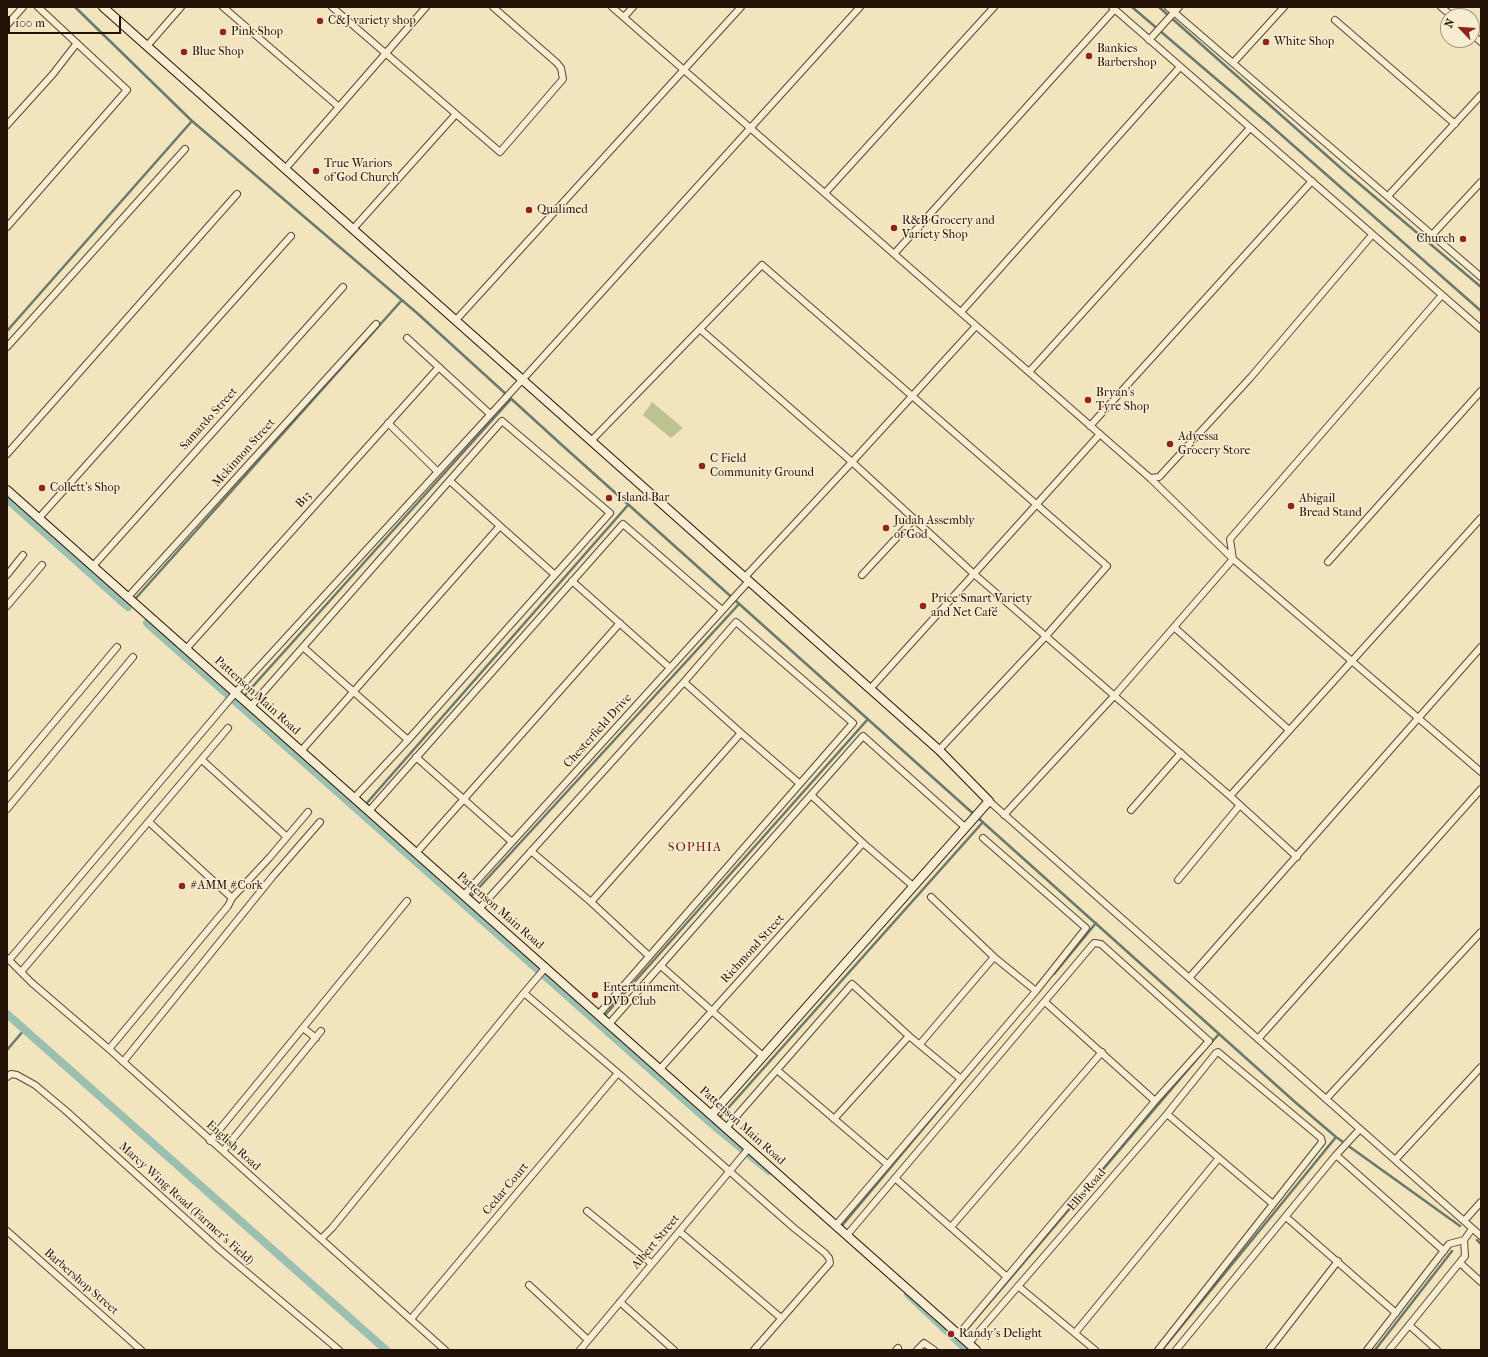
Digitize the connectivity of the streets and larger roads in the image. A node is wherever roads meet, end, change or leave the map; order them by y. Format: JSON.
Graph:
{"nodes":[{"id":1,"x":23,"y":7,"type":"edge"},
{"id":2,"x":38,"y":7,"type":"edge"},
{"id":3,"x":103,"y":7,"type":"edge"},
{"id":4,"x":181,"y":7,"type":"edge"},
{"id":5,"x":223,"y":7,"type":"edge"},
{"id":6,"x":332,"y":7,"type":"edge"},
{"id":7,"x":426,"y":7,"type":"edge"},
{"id":8,"x":493,"y":7,"type":"edge"},
{"id":9,"x":612,"y":7,"type":"edge"},
{"id":10,"x":633,"y":7,"type":"edge"},
{"id":11,"x":741,"y":7,"type":"edge"},
{"id":12,"x":860,"y":7,"type":"edge"},
{"id":13,"x":994,"y":7,"type":"edge"},
{"id":14,"x":1168,"y":7,"type":"edge"},
{"id":15,"x":1284,"y":7,"type":"edge"},
{"id":16,"x":1113,"y":8,"type":"edge"},
{"id":17,"x":1176,"y":10,"type":"edge"},
{"id":18,"x":624,"y":18,"type":"junction"},
{"id":19,"x":1335,"y":20,"type":"dead end"},
{"id":20,"x":7,"y":25,"type":"edge"},
{"id":21,"x":1149,"y":40,"type":"junction"},
{"id":22,"x":77,"y":43,"type":"junction"},
{"id":23,"x":147,"y":46,"type":"junction"},
{"id":24,"x":386,"y":53,"type":"junction"},
{"id":25,"x":1233,"y":63,"type":"junction"},
{"id":26,"x":1180,"y":67,"type":"junction"},
{"id":27,"x":684,"y":70,"type":"junction"},
{"id":28,"x":1481,"y":95,"type":"edge"},
{"id":29,"x":339,"y":107,"type":"junction"},
{"id":30,"x":456,"y":114,"type":"junction"},
{"id":31,"x":1455,"y":124,"type":"junction"},
{"id":32,"x":7,"y":125,"type":"edge"},
{"id":33,"x":750,"y":128,"type":"junction"},
{"id":34,"x":1250,"y":128,"type":"junction"},
{"id":35,"x":186,"y":150,"type":"dead end"},
{"id":36,"x":285,"y":169,"type":"junction"},
{"id":37,"x":1312,"y":181,"type":"junction"},
{"id":38,"x":1481,"y":182,"type":"edge"},
{"id":39,"x":824,"y":193,"type":"junction"},
{"id":40,"x":237,"y":194,"type":"dead end"},
{"id":41,"x":1388,"y":196,"type":"junction"},
{"id":42,"x":7,"y":227,"type":"edge"},
{"id":43,"x":353,"y":229,"type":"junction"},
{"id":44,"x":1372,"y":235,"type":"junction"},
{"id":45,"x":1432,"y":235,"type":"junction"},
{"id":46,"x":291,"y":236,"type":"dead end"},
{"id":47,"x":894,"y":254,"type":"junction"},
{"id":48,"x":1481,"y":277,"type":"edge"},
{"id":49,"x":343,"y":286,"type":"dead end"},
{"id":50,"x":1442,"y":295,"type":"junction"},
{"id":51,"x":961,"y":312,"type":"junction"},
{"id":52,"x":456,"y":320,"type":"junction"},
{"id":53,"x":376,"y":324,"type":"dead end"},
{"id":54,"x":976,"y":326,"type":"junction"},
{"id":55,"x":1481,"y":329,"type":"edge"},
{"id":56,"x":701,"y":330,"type":"junction"},
{"id":57,"x":407,"y":338,"type":"dead end"},
{"id":58,"x":7,"y":347,"type":"edge"},
{"id":59,"x":439,"y":367,"type":"junction"},
{"id":60,"x":1029,"y":372,"type":"junction"},
{"id":61,"x":523,"y":379,"type":"junction"},
{"id":62,"x":1481,"y":391,"type":"edge"},
{"id":63,"x":912,"y":396,"type":"junction"},
{"id":64,"x":490,"y":414,"type":"junction"},
{"id":65,"x":388,"y":422,"type":"junction"},
{"id":66,"x":1090,"y":426,"type":"junction"},
{"id":67,"x":1100,"y":434,"type":"junction"},
{"id":68,"x":591,"y":441,"type":"junction"},
{"id":69,"x":7,"y":454,"type":"edge"},
{"id":70,"x":852,"y":462,"type":"junction"},
{"id":71,"x":438,"y":472,"type":"junction"},
{"id":72,"x":1150,"y":478,"type":"junction"},
{"id":73,"x":450,"y":481,"type":"junction"},
{"id":74,"x":7,"y":490,"type":"edge"},
{"id":75,"x":1037,"y":504,"type":"junction"},
{"id":76,"x":38,"y":518,"type":"junction"},
{"id":77,"x":1481,"y":518,"type":"edge"},
{"id":78,"x":914,"y":519,"type":"junction"},
{"id":79,"x":500,"y":526,"type":"junction"},
{"id":80,"x":24,"y":555,"type":"dead end"},
{"id":81,"x":1233,"y":559,"type":"junction"},
{"id":82,"x":1328,"y":562,"type":"dead end"},
{"id":83,"x":42,"y":564,"type":"dead end"},
{"id":84,"x":92,"y":566,"type":"junction"},
{"id":85,"x":974,"y":574,"type":"junction"},
{"id":86,"x":7,"y":575,"type":"edge"},
{"id":87,"x":555,"y":575,"type":"junction"},
{"id":88,"x":862,"y":575,"type":"dead end"},
{"id":89,"x":747,"y":579,"type":"junction"},
{"id":90,"x":572,"y":581,"type":"junction"},
{"id":91,"x":128,"y":597,"type":"junction"},
{"id":92,"x":7,"y":606,"type":"edge"},
{"id":93,"x":722,"y":610,"type":"junction"},
{"id":94,"x":620,"y":623,"type":"junction"},
{"id":95,"x":1174,"y":626,"type":"junction"},
{"id":96,"x":1046,"y":636,"type":"junction"},
{"id":97,"x":117,"y":647,"type":"dead end"},
{"id":98,"x":303,"y":647,"type":"junction"},
{"id":99,"x":1481,"y":647,"type":"edge"},
{"id":100,"x":186,"y":649,"type":"junction"},
{"id":101,"x":133,"y":657,"type":"dead end"},
{"id":102,"x":1352,"y":660,"type":"junction"},
{"id":103,"x":670,"y":668,"type":"junction"},
{"id":104,"x":684,"y":682,"type":"junction"},
{"id":105,"x":870,"y":688,"type":"junction"},
{"id":106,"x":353,"y":691,"type":"junction"},
{"id":107,"x":236,"y":693,"type":"junction"},
{"id":108,"x":1115,"y":695,"type":"junction"},
{"id":109,"x":249,"y":704,"type":"junction"},
{"id":110,"x":1419,"y":718,"type":"junction"},
{"id":111,"x":228,"y":728,"type":"dead end"},
{"id":112,"x":1289,"y":730,"type":"junction"},
{"id":113,"x":741,"y":733,"type":"junction"},
{"id":114,"x":408,"y":740,"type":"junction"},
{"id":115,"x":939,"y":750,"type":"junction"},
{"id":116,"x":301,"y":751,"type":"junction"},
{"id":117,"x":1181,"y":753,"type":"junction"},
{"id":118,"x":416,"y":757,"type":"junction"},
{"id":119,"x":202,"y":760,"type":"junction"},
{"id":120,"x":1480,"y":769,"type":"edge"},
{"id":121,"x":7,"y":778,"type":"edge"},
{"id":122,"x":799,"y":783,"type":"junction"},
{"id":123,"x":1481,"y":789,"type":"edge"},
{"id":124,"x":811,"y":795,"type":"junction"},
{"id":125,"x":1230,"y":796,"type":"junction"},
{"id":126,"x":355,"y":799,"type":"junction"},
{"id":127,"x":464,"y":799,"type":"junction"},
{"id":128,"x":989,"y":801,"type":"junction"},
{"id":129,"x":1240,"y":805,"type":"junction"},
{"id":130,"x":7,"y":809,"type":"edge"},
{"id":131,"x":368,"y":810,"type":"junction"},
{"id":132,"x":1131,"y":810,"type":"dead end"},
{"id":133,"x":308,"y":812,"type":"dead end"},
{"id":134,"x":1004,"y":815,"type":"junction"},
{"id":135,"x":148,"y":822,"type":"junction"},
{"id":136,"x":320,"y":822,"type":"dead end"},
{"id":137,"x":967,"y":826,"type":"junction"},
{"id":138,"x":287,"y":837,"type":"junction"},
{"id":139,"x":983,"y":838,"type":"dead end"},
{"id":140,"x":512,"y":842,"type":"junction"},
{"id":141,"x":863,"y":843,"type":"junction"},
{"id":142,"x":531,"y":851,"type":"junction"},
{"id":143,"x":416,"y":853,"type":"junction"},
{"id":144,"x":1297,"y":857,"type":"junction"},
{"id":145,"x":1178,"y":880,"type":"dead end"},
{"id":146,"x":913,"y":886,"type":"junction"},
{"id":147,"x":464,"y":896,"type":"junction"},
{"id":148,"x":931,"y":897,"type":"dead end"},
{"id":149,"x":232,"y":898,"type":"junction"},
{"id":150,"x":407,"y":901,"type":"dead end"},
{"id":151,"x":591,"y":902,"type":"junction"},
{"id":152,"x":479,"y":909,"type":"junction"},
{"id":153,"x":1481,"y":932,"type":"edge"},
{"id":154,"x":649,"y":956,"type":"junction"},
{"id":155,"x":994,"y":957,"type":"junction"},
{"id":156,"x":8,"y":959,"type":"edge"},
{"id":157,"x":661,"y":966,"type":"junction"},
{"id":158,"x":544,"y":970,"type":"junction"},
{"id":159,"x":21,"y":972,"type":"junction"},
{"id":160,"x":1190,"y":978,"type":"junction"},
{"id":161,"x":1036,"y":991,"type":"junction"},
{"id":162,"x":524,"y":993,"type":"junction"},
{"id":163,"x":1045,"y":1002,"type":"junction"},
{"id":164,"x":712,"y":1011,"type":"junction"},
{"id":165,"x":598,"y":1015,"type":"junction"},
{"id":166,"x":609,"y":1024,"type":"junction"},
{"id":167,"x":303,"y":1028,"type":"junction"},
{"id":168,"x":321,"y":1031,"type":"dead end"},
{"id":169,"x":910,"y":1036,"type":"junction"},
{"id":170,"x":316,"y":1038,"type":"junction"},
{"id":171,"x":1258,"y":1039,"type":"junction"},
{"id":172,"x":920,"y":1044,"type":"junction"},
{"id":173,"x":109,"y":1049,"type":"junction"},
{"id":174,"x":1102,"y":1052,"type":"junction"},
{"id":175,"x":763,"y":1056,"type":"junction"},
{"id":176,"x":122,"y":1062,"type":"junction"},
{"id":177,"x":1481,"y":1067,"type":"edge"},
{"id":178,"x":660,"y":1069,"type":"junction"},
{"id":179,"x":777,"y":1070,"type":"junction"},
{"id":180,"x":618,"y":1073,"type":"junction"},
{"id":181,"x":7,"y":1078,"type":"edge"},
{"id":182,"x":961,"y":1079,"type":"junction"},
{"id":183,"x":1326,"y":1099,"type":"junction"},
{"id":184,"x":1155,"y":1101,"type":"junction"},
{"id":185,"x":1167,"y":1114,"type":"junction"},
{"id":186,"x":711,"y":1115,"type":"junction"},
{"id":187,"x":834,"y":1120,"type":"junction"},
{"id":188,"x":726,"y":1128,"type":"junction"},
{"id":189,"x":1359,"y":1130,"type":"junction"},
{"id":190,"x":210,"y":1141,"type":"junction"},
{"id":191,"x":748,"y":1150,"type":"junction"},
{"id":192,"x":223,"y":1151,"type":"junction"},
{"id":193,"x":1336,"y":1155,"type":"junction"},
{"id":194,"x":1219,"y":1158,"type":"junction"},
{"id":195,"x":1395,"y":1160,"type":"junction"},
{"id":196,"x":887,"y":1164,"type":"junction"},
{"id":197,"x":730,"y":1170,"type":"junction"},
{"id":198,"x":895,"y":1178,"type":"junction"},
{"id":199,"x":1481,"y":1202,"type":"edge"},
{"id":200,"x":1273,"y":1204,"type":"junction"},
{"id":201,"x":587,"y":1211,"type":"dead end"},
{"id":202,"x":1286,"y":1217,"type":"junction"},
{"id":203,"x":1464,"y":1221,"type":"junction"},
{"id":204,"x":951,"y":1227,"type":"junction"},
{"id":205,"x":1472,"y":1229,"type":"junction"},
{"id":206,"x":841,"y":1230,"type":"junction"},
{"id":207,"x":7,"y":1231,"type":"edge"},
{"id":208,"x":680,"y":1232,"type":"junction"},
{"id":209,"x":1481,"y":1236,"type":"edge"},
{"id":210,"x":321,"y":1239,"type":"junction"},
{"id":211,"x":1464,"y":1240,"type":"junction"},
{"id":212,"x":1444,"y":1251,"type":"junction"},
{"id":213,"x":1338,"y":1261,"type":"junction"},
{"id":214,"x":1460,"y":1263,"type":"junction"},
{"id":215,"x":652,"y":1264,"type":"junction"},
{"id":216,"x":1007,"y":1277,"type":"junction"},
{"id":217,"x":1481,"y":1282,"type":"edge"},
{"id":218,"x":529,"y":1285,"type":"dead end"},
{"id":219,"x":1018,"y":1286,"type":"junction"},
{"id":220,"x":620,"y":1302,"type":"junction"},
{"id":221,"x":1396,"y":1312,"type":"junction"},
{"id":222,"x":780,"y":1318,"type":"junction"},
{"id":223,"x":410,"y":1319,"type":"junction"},
{"id":224,"x":1409,"y":1325,"type":"junction"},
{"id":225,"x":1076,"y":1333,"type":"junction"},
{"id":226,"x":959,"y":1334,"type":"junction"},
{"id":227,"x":588,"y":1340,"type":"junction"},
{"id":228,"x":969,"y":1343,"type":"junction"},
{"id":229,"x":141,"y":1350,"type":"edge"},
{"id":230,"x":340,"y":1350,"type":"edge"},
{"id":231,"x":445,"y":1350,"type":"edge"},
{"id":232,"x":580,"y":1350,"type":"edge"},
{"id":233,"x":674,"y":1350,"type":"edge"},
{"id":234,"x":754,"y":1350,"type":"edge"},
{"id":235,"x":917,"y":1350,"type":"edge"},
{"id":236,"x":934,"y":1350,"type":"edge"},
{"id":237,"x":976,"y":1350,"type":"edge"},
{"id":238,"x":1095,"y":1350,"type":"edge"},
{"id":239,"x":1158,"y":1350,"type":"edge"},
{"id":240,"x":1176,"y":1350,"type":"edge"},
{"id":241,"x":1269,"y":1350,"type":"edge"},
{"id":242,"x":1367,"y":1350,"type":"edge"},
{"id":243,"x":1389,"y":1350,"type":"edge"},
{"id":244,"x":1437,"y":1350,"type":"edge"}],
"edges":[{"from":1,"to":20,"type":"street"},
{"from":2,"to":22,"type":"street"},
{"from":3,"to":23,"type":"street"},
{"from":4,"to":23,"type":"street"},
{"from":5,"to":29,"type":"street"},
{"from":6,"to":24,"type":"street"},
{"from":7,"to":24,"type":"street"},
{"from":8,"to":30,"type":"street"},
{"from":9,"to":18,"type":"street"},
{"from":10,"to":18,"type":"street"},
{"from":11,"to":27,"type":"street"},
{"from":12,"to":33,"type":"street"},
{"from":13,"to":39,"type":"street"},
{"from":14,"to":17,"type":"street"},
{"from":15,"to":25,"type":"street"},
{"from":16,"to":21,"type":"street"},
{"from":16,"to":47,"type":"street"},
{"from":17,"to":21,"type":"street"},
{"from":17,"to":25,"type":"street"},
{"from":18,"to":27,"type":"street"},
{"from":19,"to":31,"type":"street"},
{"from":21,"to":26,"type":"street"},
{"from":22,"to":32,"type":"street"},
{"from":22,"to":42,"type":"street"},
{"from":23,"to":36,"type":"street"},
{"from":24,"to":29,"type":"street"},
{"from":24,"to":30,"type":"street"},
{"from":25,"to":41,"type":"street"},
{"from":26,"to":34,"type":"street"},
{"from":26,"to":51,"type":"street"},
{"from":27,"to":33,"type":"street"},
{"from":27,"to":52,"type":"street"},
{"from":28,"to":31,"type":"street"},
{"from":29,"to":36,"type":"street"},
{"from":30,"to":43,"type":"street"},
{"from":31,"to":41,"type":"street"},
{"from":33,"to":39,"type":"street"},
{"from":33,"to":61,"type":"street"},
{"from":34,"to":37,"type":"street"},
{"from":34,"to":60,"type":"street"},
{"from":35,"to":58,"type":"street"},
{"from":36,"to":43,"type":"street"},
{"from":37,"to":44,"type":"street"},
{"from":37,"to":66,"type":"street"},
{"from":38,"to":45,"type":"street"},
{"from":39,"to":47,"type":"street"},
{"from":40,"to":69,"type":"street"},
{"from":41,"to":45,"type":"street"},
{"from":43,"to":52,"type":"street"},
{"from":44,"to":50,"type":"street"},
{"from":44,"to":72,"type":"street"},
{"from":45,"to":48,"type":"street"},
{"from":46,"to":76,"type":"street"},
{"from":47,"to":51,"type":"street"},
{"from":49,"to":84,"type":"street","name":"Samardo Street"},
{"from":50,"to":55,"type":"street"},
{"from":50,"to":81,"type":"street"},
{"from":51,"to":54,"type":"street"},
{"from":52,"to":61,"type":"street"},
{"from":53,"to":91,"type":"street","name":"Mckinnon Street"},
{"from":54,"to":60,"type":"street"},
{"from":54,"to":63,"type":"street","name":"Chesterfield Drive"},
{"from":56,"to":63,"type":"street"},
{"from":56,"to":68,"type":"street"},
{"from":56,"to":70,"type":"street"},
{"from":57,"to":59,"type":"street"},
{"from":59,"to":64,"type":"street"},
{"from":59,"to":65,"type":"street","name":"B13"},
{"from":60,"to":66,"type":"street"},
{"from":61,"to":64,"type":"street"},
{"from":61,"to":68,"type":"street"},
{"from":62,"to":82,"type":"street"},
{"from":63,"to":70,"type":"street","name":"Chesterfield Drive"},
{"from":63,"to":75,"type":"street"},
{"from":64,"to":71,"type":"street"},
{"from":65,"to":71,"type":"street"},
{"from":65,"to":100,"type":"street","name":"B13"},
{"from":66,"to":67,"type":"street"},
{"from":67,"to":72,"type":"street"},
{"from":67,"to":75,"type":"street"},
{"from":68,"to":89,"type":"street"},
{"from":70,"to":78,"type":"street"},
{"from":70,"to":89,"type":"street","name":"Chesterfield Drive"},
{"from":71,"to":107,"type":"street"},
{"from":72,"to":81,"type":"street"},
{"from":73,"to":79,"type":"street"},
{"from":73,"to":87,"type":"street"},
{"from":73,"to":98,"type":"street"},
{"from":74,"to":76,"type":"street","name":"Pattenson Main Road"},
{"from":75,"to":85,"type":"street"},
{"from":75,"to":96,"type":"street"},
{"from":76,"to":84,"type":"street","name":"Pattenson Main Road"},
{"from":77,"to":102,"type":"street"},
{"from":78,"to":85,"type":"street"},
{"from":78,"to":88,"type":"street"},
{"from":79,"to":87,"type":"street"},
{"from":79,"to":106,"type":"street"},
{"from":80,"to":86,"type":"street"},
{"from":81,"to":95,"type":"street"},
{"from":81,"to":102,"type":"street"},
{"from":83,"to":92,"type":"street"},
{"from":84,"to":91,"type":"street","name":"Pattenson Main Road"},
{"from":85,"to":96,"type":"street"},
{"from":85,"to":105,"type":"street"},
{"from":87,"to":114,"type":"street"},
{"from":89,"to":93,"type":"street","name":"Chesterfield Drive"},
{"from":89,"to":105,"type":"street"},
{"from":90,"to":93,"type":"street"},
{"from":90,"to":94,"type":"street"},
{"from":90,"to":118,"type":"street"},
{"from":91,"to":100,"type":"street","name":"Pattenson Main Road"},
{"from":93,"to":103,"type":"street","name":"Chesterfield Drive"},
{"from":94,"to":103,"type":"street"},
{"from":94,"to":127,"type":"street"},
{"from":95,"to":108,"type":"street"},
{"from":95,"to":112,"type":"street"},
{"from":96,"to":108,"type":"street"},
{"from":96,"to":115,"type":"street"},
{"from":97,"to":121,"type":"street"},
{"from":98,"to":106,"type":"street"},
{"from":98,"to":109,"type":"street"},
{"from":99,"to":110,"type":"street"},
{"from":100,"to":107,"type":"street","name":"Pattenson Main Road"},
{"from":101,"to":130,"type":"street"},
{"from":102,"to":110,"type":"street"},
{"from":102,"to":112,"type":"street"},
{"from":103,"to":140,"type":"street","name":"Chesterfield Drive"},
{"from":104,"to":113,"type":"street"},
{"from":104,"to":122,"type":"street"},
{"from":104,"to":142,"type":"street"},
{"from":105,"to":115,"type":"street"},
{"from":106,"to":114,"type":"street"},
{"from":106,"to":116,"type":"street"},
{"from":107,"to":109,"type":"street","name":"Pattenson Main Road"},
{"from":107,"to":156,"type":"street"},
{"from":108,"to":117,"type":"street"},
{"from":108,"to":134,"type":"street"},
{"from":109,"to":116,"type":"street","name":"Pattenson Main Road"},
{"from":110,"to":120,"type":"street"},
{"from":110,"to":144,"type":"street"},
{"from":111,"to":119,"type":"street"},
{"from":112,"to":125,"type":"street"},
{"from":113,"to":122,"type":"street"},
{"from":113,"to":151,"type":"street"},
{"from":114,"to":126,"type":"street"},
{"from":115,"to":128,"type":"street"},
{"from":116,"to":126,"type":"street","name":"Pattenson Main Road"},
{"from":117,"to":125,"type":"street"},
{"from":117,"to":132,"type":"street"},
{"from":118,"to":127,"type":"street"},
{"from":118,"to":131,"type":"street"},
{"from":119,"to":135,"type":"street"},
{"from":119,"to":138,"type":"street"},
{"from":122,"to":154,"type":"street"},
{"from":123,"to":171,"type":"street"},
{"from":124,"to":137,"type":"street"},
{"from":124,"to":141,"type":"street"},
{"from":124,"to":157,"type":"street"},
{"from":125,"to":129,"type":"street"},
{"from":126,"to":131,"type":"street","name":"Pattenson Main Road"},
{"from":127,"to":140,"type":"street"},
{"from":127,"to":143,"type":"street"},
{"from":128,"to":134,"type":"street"},
{"from":128,"to":137,"type":"street"},
{"from":129,"to":144,"type":"street"},
{"from":129,"to":145,"type":"street"},
{"from":131,"to":143,"type":"street","name":"Pattenson Main Road"},
{"from":133,"to":138,"type":"street"},
{"from":134,"to":160,"type":"street"},
{"from":135,"to":149,"type":"street"},
{"from":135,"to":159,"type":"street"},
{"from":136,"to":176,"type":"street"},
{"from":137,"to":146,"type":"street"},
{"from":138,"to":149,"type":"street"},
{"from":139,"to":161,"type":"street"},
{"from":140,"to":147,"type":"street","name":"Chesterfield Drive"},
{"from":141,"to":146,"type":"street"},
{"from":141,"to":164,"type":"street","name":"Richmond Street"},
{"from":142,"to":151,"type":"street"},
{"from":142,"to":152,"type":"street"},
{"from":143,"to":147,"type":"street","name":"Pattenson Main Road"},
{"from":144,"to":160,"type":"street"},
{"from":146,"to":175,"type":"street"},
{"from":147,"to":152,"type":"street","name":"Pattenson Main Road"},
{"from":148,"to":155,"type":"street"},
{"from":149,"to":173,"type":"street"},
{"from":150,"to":167,"type":"street"},
{"from":151,"to":154,"type":"street"},
{"from":152,"to":158,"type":"street","name":"Pattenson Main Road"},
{"from":153,"to":183,"type":"street"},
{"from":154,"to":165,"type":"street"},
{"from":155,"to":161,"type":"street"},
{"from":155,"to":172,"type":"street"},
{"from":156,"to":159,"type":"street","name":"English Road"},
{"from":157,"to":164,"type":"street"},
{"from":157,"to":166,"type":"street"},
{"from":158,"to":162,"type":"street"},
{"from":158,"to":165,"type":"street","name":"Pattenson Main Road"},
{"from":159,"to":173,"type":"street","name":"English Road"},
{"from":160,"to":171,"type":"street"},
{"from":161,"to":182,"type":"street"},
{"from":162,"to":180,"type":"street"},
{"from":162,"to":210,"type":"street"},
{"from":163,"to":174,"type":"street"},
{"from":163,"to":184,"type":"street"},
{"from":163,"to":198,"type":"street"},
{"from":164,"to":175,"type":"street"},
{"from":164,"to":178,"type":"street","name":"Richmond Street"},
{"from":165,"to":166,"type":"street","name":"Pattenson Main Road"},
{"from":166,"to":178,"type":"street","name":"Pattenson Main Road"},
{"from":167,"to":170,"type":"street"},
{"from":167,"to":190,"type":"street"},
{"from":168,"to":170,"type":"street"},
{"from":169,"to":172,"type":"street"},
{"from":169,"to":179,"type":"street"},
{"from":169,"to":187,"type":"street"},
{"from":170,"to":192,"type":"street"},
{"from":171,"to":183,"type":"street"},
{"from":172,"to":182,"type":"street"},
{"from":173,"to":176,"type":"street","name":"English Road"},
{"from":174,"to":184,"type":"street"},
{"from":174,"to":204,"type":"street"},
{"from":175,"to":186,"type":"street"},
{"from":176,"to":190,"type":"street","name":"English Road"},
{"from":177,"to":195,"type":"street"},
{"from":178,"to":186,"type":"street","name":"Pattenson Main Road"},
{"from":179,"to":187,"type":"street"},
{"from":179,"to":188,"type":"street"},
{"from":180,"to":197,"type":"street"},
{"from":180,"to":223,"type":"street","name":"Cedar Court"},
{"from":181,"to":230,"type":"street","name":"Marcy Wing Road (Farmer's Field)"},
{"from":182,"to":196,"type":"street"},
{"from":183,"to":189,"type":"street"},
{"from":184,"to":216,"type":"street"},
{"from":185,"to":194,"type":"street"},
{"from":185,"to":200,"type":"street","name":"Ellis Road"},
{"from":185,"to":219,"type":"street","name":"Ellis Road"},
{"from":186,"to":188,"type":"street","name":"Pattenson Main Road"},
{"from":187,"to":196,"type":"street"},
{"from":188,"to":191,"type":"street","name":"Pattenson Main Road"},
{"from":189,"to":193,"type":"street"},
{"from":189,"to":195,"type":"street"},
{"from":190,"to":192,"type":"street","name":"English Road"},
{"from":191,"to":197,"type":"street","name":"Albert Street"},
{"from":191,"to":206,"type":"street","name":"Pattenson Main Road"},
{"from":192,"to":210,"type":"street","name":"English Road"},
{"from":193,"to":202,"type":"street"},
{"from":193,"to":212,"type":"street"},
{"from":194,"to":200,"type":"street"},
{"from":194,"to":225,"type":"street"},
{"from":195,"to":203,"type":"street"},
{"from":196,"to":206,"type":"street"},
{"from":197,"to":208,"type":"street","name":"Albert Street"},
{"from":197,"to":222,"type":"street"},
{"from":198,"to":204,"type":"street"},
{"from":198,"to":206,"type":"street"},
{"from":199,"to":203,"type":"street"},
{"from":200,"to":239,"type":"street"},
{"from":201,"to":215,"type":"street"},
{"from":202,"to":213,"type":"street"},
{"from":202,"to":240,"type":"street"},
{"from":203,"to":205,"type":"street"},
{"from":204,"to":216,"type":"street"},
{"from":205,"to":209,"type":"street"},
{"from":205,"to":211,"type":"street"},
{"from":206,"to":226,"type":"street","name":"Pattenson Main Road"},
{"from":207,"to":229,"type":"street","name":"Barbershop Street"},
{"from":208,"to":215,"type":"street","name":"Albert Street"},
{"from":208,"to":222,"type":"street"},
{"from":210,"to":223,"type":"street","name":"English Road"},
{"from":211,"to":212,"type":"street"},
{"from":211,"to":214,"type":"street"},
{"from":212,"to":221,"type":"street"},
{"from":213,"to":221,"type":"street"},
{"from":213,"to":241,"type":"street"},
{"from":214,"to":217,"type":"street"},
{"from":214,"to":224,"type":"street"},
{"from":215,"to":220,"type":"street","name":"Albert Street"},
{"from":216,"to":226,"type":"street"},
{"from":218,"to":227,"type":"street"},
{"from":219,"to":225,"type":"street"},
{"from":219,"to":228,"type":"street","name":"Ellis Road"},
{"from":220,"to":227,"type":"street","name":"Albert Street"},
{"from":220,"to":233,"type":"street"},
{"from":221,"to":242,"type":"street"},
{"from":222,"to":234,"type":"street"},
{"from":223,"to":231,"type":"street","name":"English Road"},
{"from":224,"to":243,"type":"street"},
{"from":224,"to":244,"type":"street"},
{"from":225,"to":238,"type":"street"},
{"from":226,"to":228,"type":"street","name":"Pattenson Main Road"},
{"from":227,"to":232,"type":"street","name":"Albert Street"},
{"from":228,"to":237,"type":"street","name":"Pattenson Main Road"},
{"from":235,"to":236,"type":"street"}]}
